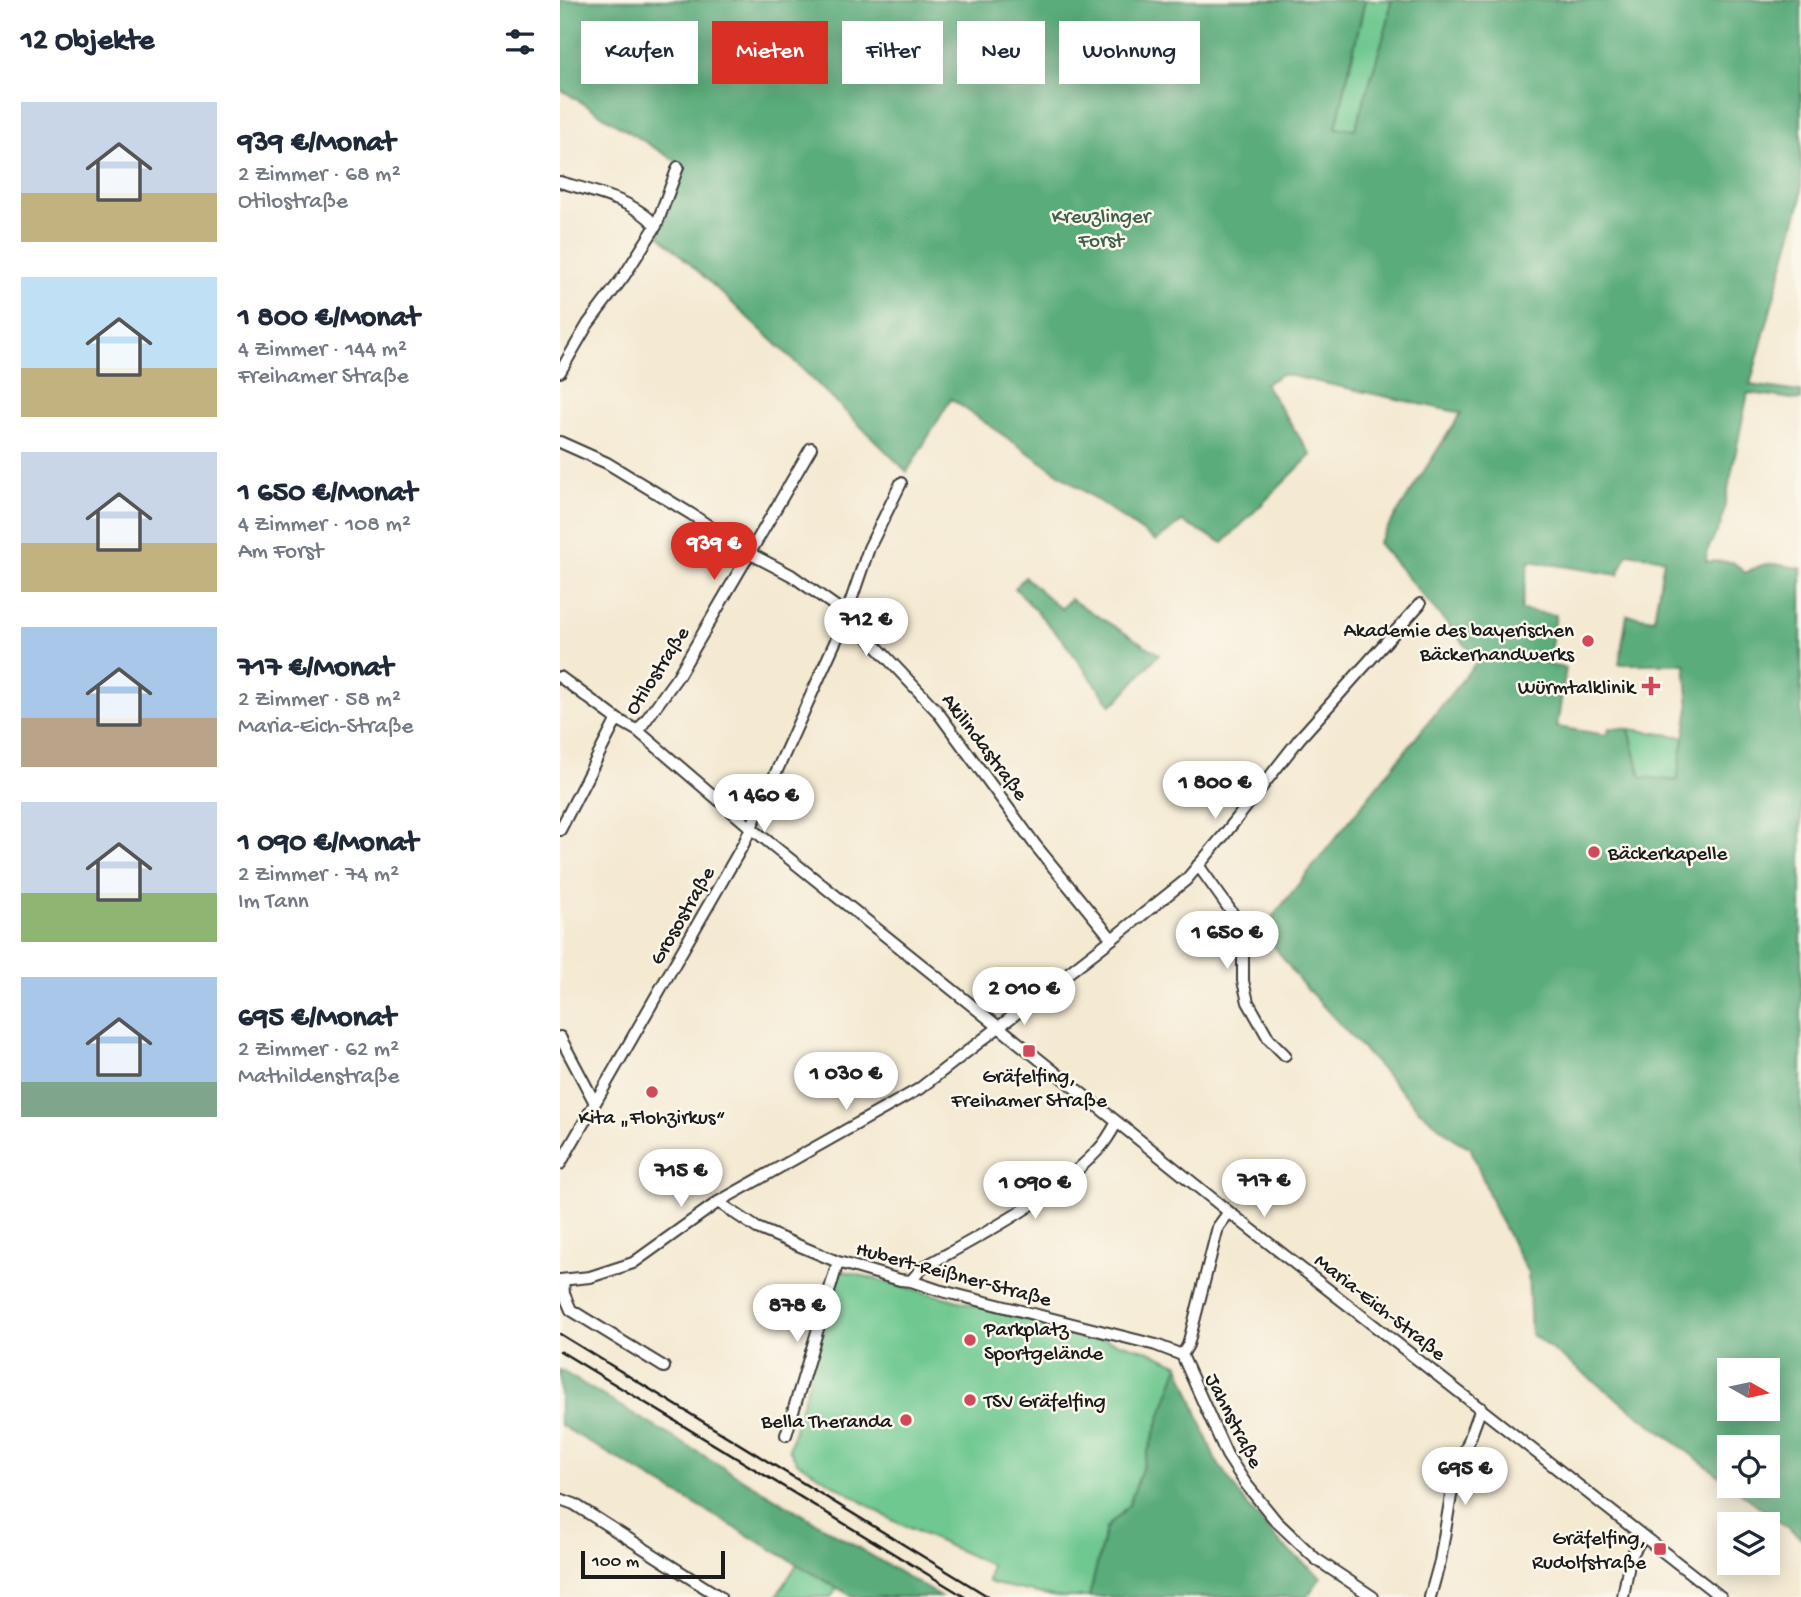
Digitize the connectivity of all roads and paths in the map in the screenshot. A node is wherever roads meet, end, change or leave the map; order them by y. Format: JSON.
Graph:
{"nodes":[{"id":1,"x":678,"y":167,"type":"dead end"},
{"id":2,"x":560,"y":182,"type":"edge"},
{"id":3,"x":656,"y":226,"type":"junction"},
{"id":4,"x":560,"y":372,"type":"edge"},
{"id":5,"x":560,"y":442,"type":"edge"},
{"id":6,"x":811,"y":448,"type":"dead end"},
{"id":7,"x":901,"y":483,"type":"dead end"},
{"id":8,"x":750,"y":553,"type":"junction"},
{"id":9,"x":1420,"y":604,"type":"dead end"},
{"id":10,"x":845,"y":613,"type":"junction"},
{"id":11,"x":560,"y":677,"type":"edge"},
{"id":12,"x":617,"y":719,"type":"junction"},
{"id":13,"x":638,"y":731,"type":"junction"},
{"id":14,"x":750,"y":827,"type":"junction"},
{"id":15,"x":560,"y":830,"type":"edge"},
{"id":16,"x":1198,"y":865,"type":"junction"},
{"id":17,"x":1112,"y":939,"type":"junction"},
{"id":18,"x":999,"y":1027,"type":"junction"},
{"id":19,"x":560,"y":1037,"type":"edge"},
{"id":20,"x":1285,"y":1055,"type":"dead end"},
{"id":21,"x":595,"y":1103,"type":"junction"},
{"id":22,"x":1117,"y":1122,"type":"junction"},
{"id":23,"x":560,"y":1164,"type":"edge"},
{"id":24,"x":718,"y":1202,"type":"junction"},
{"id":25,"x":1228,"y":1212,"type":"junction"},
{"id":26,"x":838,"y":1262,"type":"junction"},
{"id":27,"x":561,"y":1280,"type":"edge"},
{"id":28,"x":911,"y":1281,"type":"junction"},
{"id":29,"x":1182,"y":1355,"type":"junction"},
{"id":30,"x":664,"y":1367,"type":"dead end"},
{"id":31,"x":1481,"y":1408,"type":"junction"},
{"id":32,"x":786,"y":1435,"type":"dead end"},
{"id":33,"x":560,"y":1499,"type":"edge"},
{"id":34,"x":1643,"y":1536,"type":"junction"},
{"id":35,"x":720,"y":1597,"type":"edge"},
{"id":36,"x":1373,"y":1597,"type":"edge"},
{"id":37,"x":1430,"y":1597,"type":"edge"},
{"id":38,"x":1623,"y":1597,"type":"edge"},
{"id":39,"x":1721,"y":1597,"type":"edge"}],
"edges":[{"from":1,"to":3,"type":"street"},
{"from":2,"to":3,"type":"street"},
{"from":3,"to":4,"type":"street"},
{"from":5,"to":8,"type":"street","name":"Akilindastraße"},
{"from":6,"to":8,"type":"street","name":"Otilostraße"},
{"from":7,"to":10,"type":"street","name":"Grosostraße"},
{"from":8,"to":10,"type":"street","name":"Akilindastraße"},
{"from":8,"to":13,"type":"street","name":"Otilostraße"},
{"from":9,"to":16,"type":"street"},
{"from":10,"to":14,"type":"street","name":"Grosostraße"},
{"from":10,"to":17,"type":"street","name":"Akilindastraße"},
{"from":11,"to":12,"type":"street","name":"Maria-Eich-Straße"},
{"from":12,"to":13,"type":"street","name":"Maria-Eich-Straße"},
{"from":12,"to":15,"type":"street","name":"Otilostraße"},
{"from":13,"to":14,"type":"street","name":"Maria-Eich-Straße"},
{"from":14,"to":18,"type":"street","name":"Maria-Eich-Straße"},
{"from":14,"to":21,"type":"street","name":"Grosostraße"},
{"from":16,"to":17,"type":"street"},
{"from":16,"to":20,"type":"street"},
{"from":17,"to":18,"type":"street"},
{"from":18,"to":22,"type":"street","name":"Maria-Eich-Straße"},
{"from":18,"to":24,"type":"street"},
{"from":19,"to":21,"type":"street"},
{"from":21,"to":23,"type":"street","name":"Grosostraße"},
{"from":22,"to":25,"type":"street","name":"Maria-Eich-Straße"},
{"from":22,"to":28,"type":"street"},
{"from":24,"to":26,"type":"street","name":"Hubert-Reißner-Straße"},
{"from":24,"to":27,"type":"street"},
{"from":25,"to":29,"type":"street","name":"Jahnstraße"},
{"from":25,"to":31,"type":"street","name":"Maria-Eich-Straße"},
{"from":26,"to":28,"type":"street","name":"Hubert-Reißner-Straße"},
{"from":26,"to":32,"type":"street","name":"Hubert-Reißner-Straße"},
{"from":27,"to":30,"type":"street"},
{"from":28,"to":29,"type":"street","name":"Hubert-Reißner-Straße"},
{"from":29,"to":36,"type":"street","name":"Jahnstraße"},
{"from":31,"to":34,"type":"street","name":"Maria-Eich-Straße"},
{"from":31,"to":37,"type":"street"},
{"from":33,"to":35,"type":"street"},
{"from":34,"to":38,"type":"street"},
{"from":34,"to":39,"type":"street","name":"Maria-Eich-Straße"}]}
